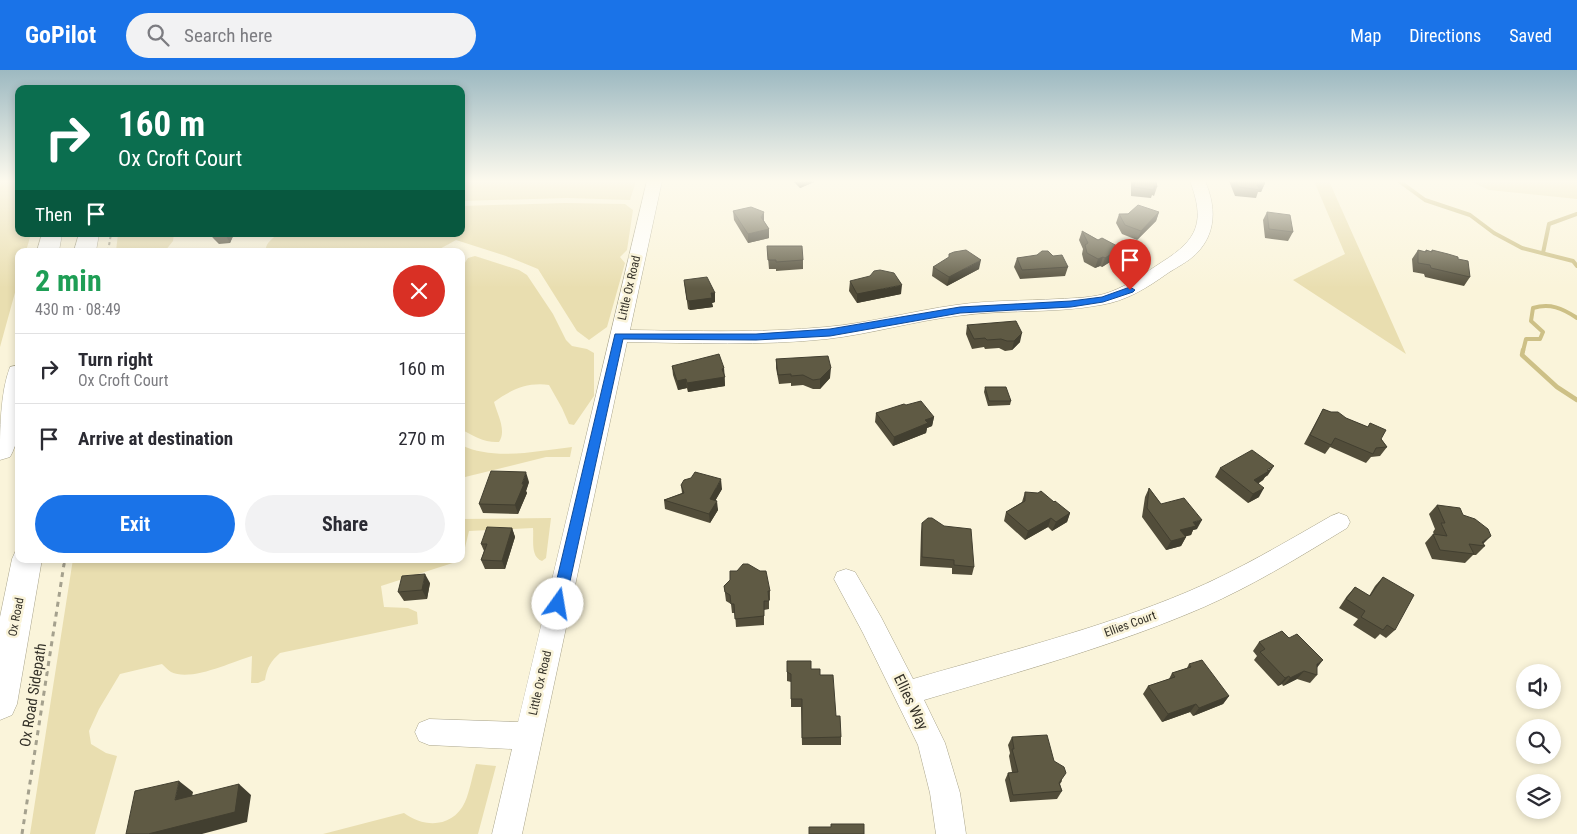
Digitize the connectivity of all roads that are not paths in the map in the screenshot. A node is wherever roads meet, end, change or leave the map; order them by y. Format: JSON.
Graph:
{"nodes":[{"id":1,"x":646,"y":217,"type":"edge"},
{"id":2,"x":1206,"y":217,"type":"edge"},
{"id":3,"x":618,"y":336,"type":"junction"},
{"id":4,"x":15,"y":389,"type":"edge"},
{"id":5,"x":0,"y":450,"type":"edge"},
{"id":6,"x":1340,"y":522,"type":"dead end"},
{"id":7,"x":26,"y":563,"type":"edge"},
{"id":8,"x":846,"y":579,"type":"dead end"},
{"id":9,"x":908,"y":692,"type":"junction"},
{"id":10,"x":0,"y":704,"type":"edge"},
{"id":11,"x":429,"y":732,"type":"dead end"},
{"id":12,"x":529,"y":736,"type":"junction"},
{"id":13,"x":506,"y":834,"type":"edge"},
{"id":14,"x":951,"y":834,"type":"edge"}],
"edges":[{"from":1,"to":3,"type":"street","name":"Little Ox Road"},
{"from":2,"to":3,"type":"street"},
{"from":3,"to":12,"type":"street","name":"Little Ox Road"},
{"from":4,"to":5,"type":"highway"},
{"from":6,"to":9,"type":"street","name":"Ellies Court"},
{"from":7,"to":10,"type":"highway","name":"Ox Road"},
{"from":8,"to":9,"type":"street","name":"Ellies Way"},
{"from":9,"to":14,"type":"street","name":"Ellies Way"},
{"from":11,"to":12,"type":"street"},
{"from":12,"to":13,"type":"street","name":"Little Ox Road"}]}
